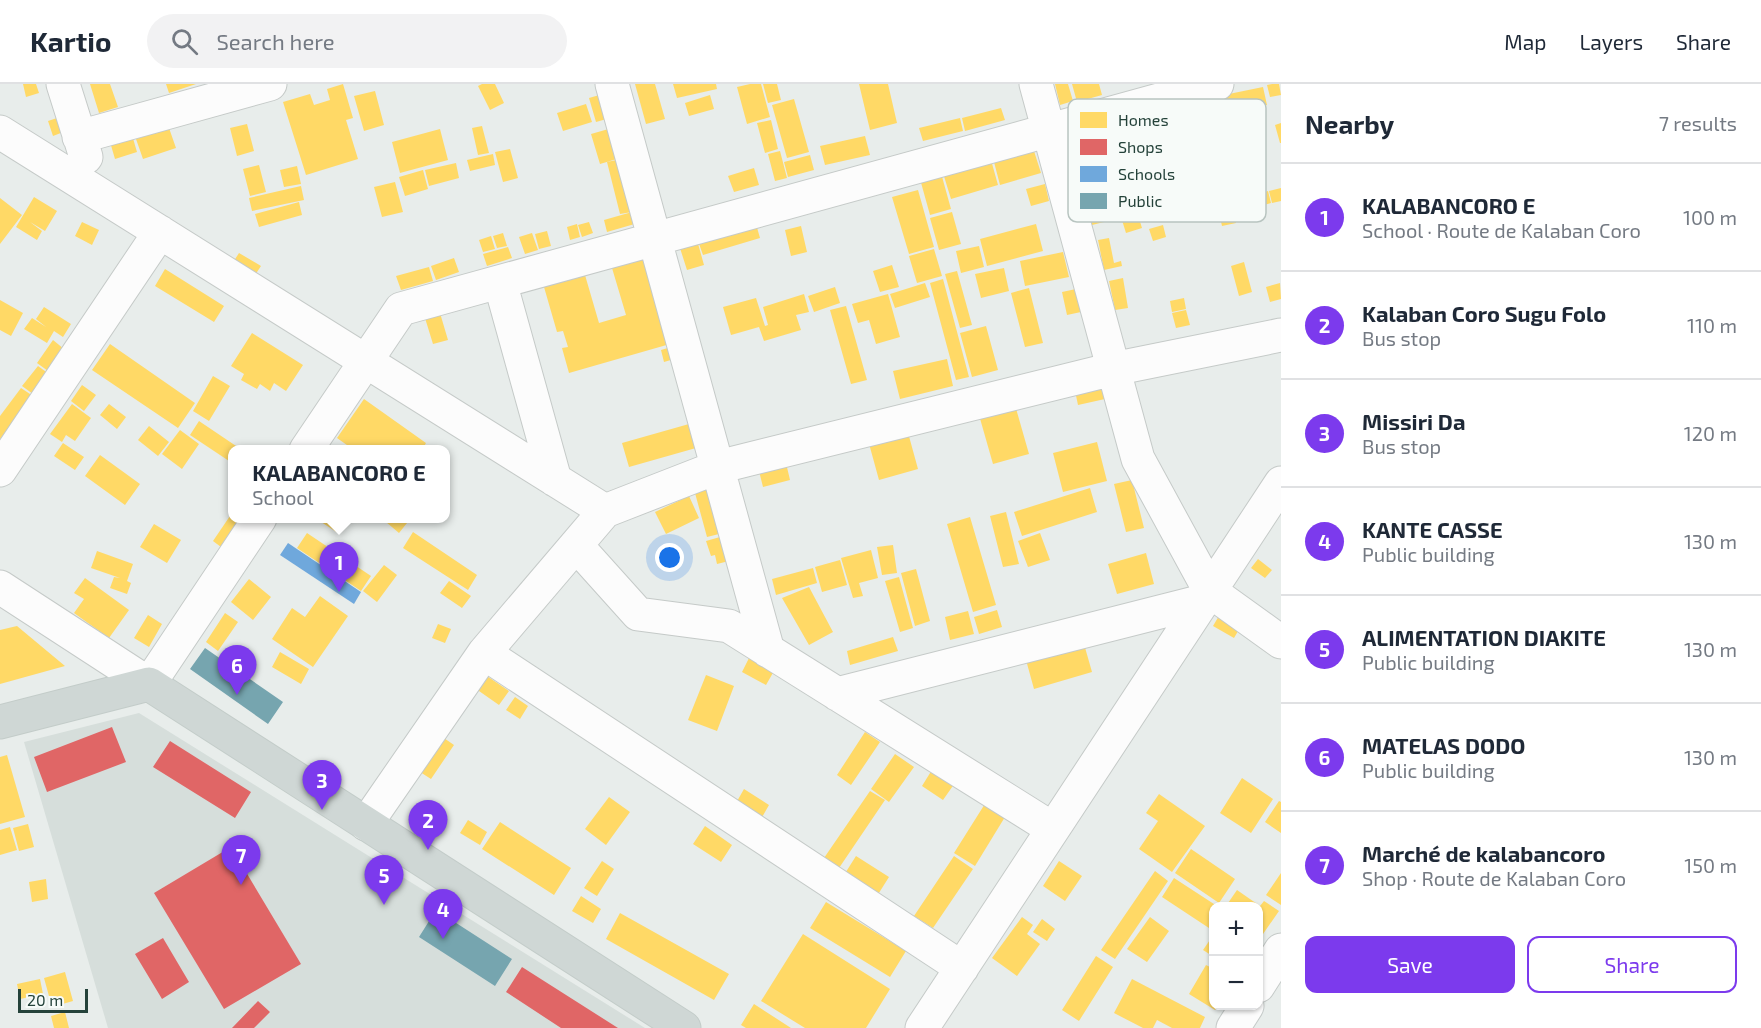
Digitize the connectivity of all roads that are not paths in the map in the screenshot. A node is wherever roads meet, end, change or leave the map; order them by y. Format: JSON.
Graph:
{"nodes":[{"id":1,"x":63,"y":84,"type":"edge"},
{"id":2,"x":270,"y":84,"type":"edge"},
{"id":3,"x":612,"y":84,"type":"edge"},
{"id":4,"x":1036,"y":84,"type":"edge"},
{"id":5,"x":1217,"y":84,"type":"edge"},
{"id":6,"x":1162,"y":99,"type":"edge"},
{"id":7,"x":1068,"y":125,"type":"edge"},
{"id":8,"x":1048,"y":130,"type":"junction"},
{"id":9,"x":0,"y":132,"type":"edge"},
{"id":10,"x":80,"y":137,"type":"junction"},
{"id":11,"x":97,"y":193,"type":"junction"},
{"id":12,"x":1068,"y":204,"type":"edge"},
{"id":13,"x":1073,"y":222,"type":"edge"},
{"id":14,"x":160,"y":232,"type":"junction"},
{"id":15,"x":654,"y":239,"type":"junction"},
{"id":16,"x":500,"y":282,"type":"junction"},
{"id":17,"x":1281,"y":335,"type":"edge"},
{"id":18,"x":365,"y":362,"type":"junction"},
{"id":19,"x":1113,"y":369,"type":"junction"},
{"id":20,"x":309,"y":445,"type":"edge"},
{"id":21,"x":717,"y":467,"type":"junction"},
{"id":22,"x":0,"y":470,"type":"edge"},
{"id":23,"x":555,"y":480,"type":"junction"},
{"id":24,"x":1281,"y":483,"type":"edge"},
{"id":25,"x":605,"y":511,"type":"junction"},
{"id":26,"x":257,"y":523,"type":"edge"},
{"id":27,"x":576,"y":545,"type":"junction"},
{"id":28,"x":0,"y":587,"type":"edge"},
{"id":29,"x":1206,"y":596,"type":"junction"},
{"id":30,"x":1281,"y":642,"type":"edge"},
{"id":31,"x":768,"y":651,"type":"junction"},
{"id":32,"x":484,"y":653,"type":"junction"},
{"id":33,"x":149,"y":684,"type":"junction"},
{"id":34,"x":837,"y":694,"type":"junction"},
{"id":35,"x":0,"y":722,"type":"edge"},
{"id":36,"x":366,"y":824,"type":"junction"},
{"id":37,"x":1053,"y":830,"type":"junction"},
{"id":38,"x":1281,"y":950,"type":"edge"},
{"id":39,"x":962,"y":968,"type":"junction"},
{"id":40,"x":1263,"y":978,"type":"edge"},
{"id":41,"x":1244,"y":1010,"type":"edge"},
{"id":42,"x":684,"y":1028,"type":"edge"},
{"id":43,"x":922,"y":1028,"type":"edge"},
{"id":44,"x":1233,"y":1028,"type":"edge"}],
"edges":[{"from":1,"to":10,"type":"street"},
{"from":2,"to":10,"type":"street"},
{"from":3,"to":15,"type":"street"},
{"from":4,"to":8,"type":"street"},
{"from":5,"to":6,"type":"street"},
{"from":7,"to":8,"type":"street"},
{"from":8,"to":12,"type":"street"},
{"from":8,"to":15,"type":"street"},
{"from":9,"to":11,"type":"street"},
{"from":10,"to":11,"type":"street"},
{"from":11,"to":14,"type":"street"},
{"from":13,"to":19,"type":"street"},
{"from":14,"to":18,"type":"street"},
{"from":14,"to":22,"type":"street"},
{"from":15,"to":16,"type":"street"},
{"from":15,"to":21,"type":"street"},
{"from":16,"to":18,"type":"street"},
{"from":16,"to":23,"type":"street"},
{"from":17,"to":19,"type":"street"},
{"from":18,"to":20,"type":"street"},
{"from":18,"to":23,"type":"street"},
{"from":19,"to":21,"type":"street"},
{"from":19,"to":29,"type":"street"},
{"from":21,"to":25,"type":"street"},
{"from":21,"to":31,"type":"street"},
{"from":23,"to":25,"type":"street"},
{"from":24,"to":29,"type":"street"},
{"from":25,"to":27,"type":"street"},
{"from":26,"to":33,"type":"street"},
{"from":27,"to":31,"type":"street"},
{"from":27,"to":32,"type":"street"},
{"from":28,"to":33,"type":"street"},
{"from":29,"to":30,"type":"street"},
{"from":29,"to":34,"type":"street"},
{"from":29,"to":37,"type":"street"},
{"from":31,"to":34,"type":"street"},
{"from":32,"to":36,"type":"street"},
{"from":32,"to":39,"type":"street"},
{"from":33,"to":35,"type":"main road"},
{"from":33,"to":36,"type":"main road"},
{"from":34,"to":37,"type":"street"},
{"from":36,"to":42,"type":"main road"},
{"from":37,"to":39,"type":"street"},
{"from":38,"to":40,"type":"street"},
{"from":39,"to":43,"type":"street"},
{"from":41,"to":44,"type":"street"}]}
